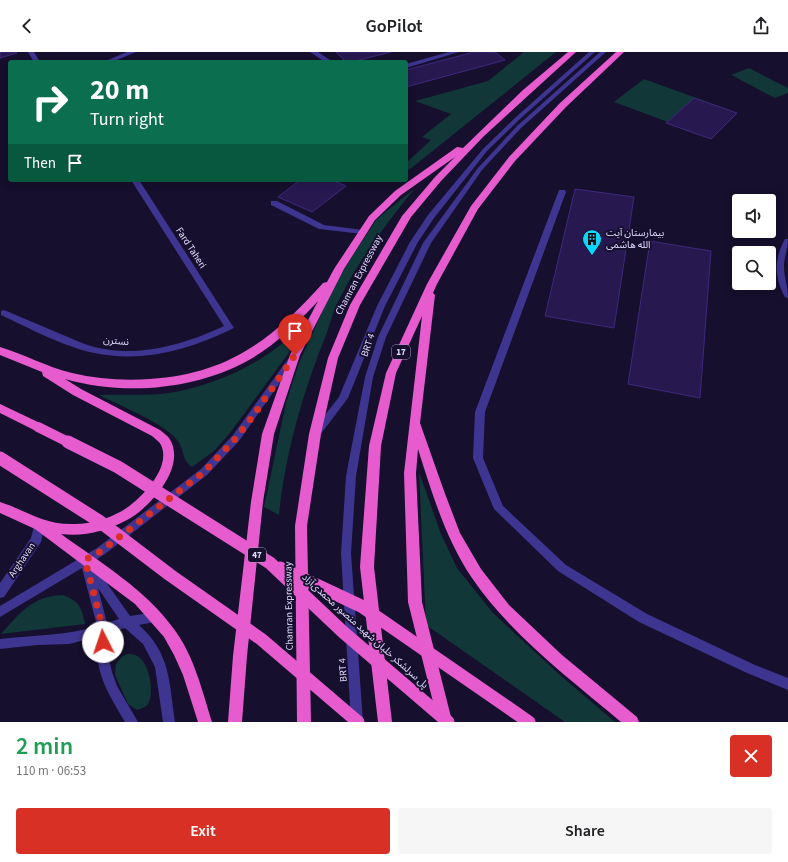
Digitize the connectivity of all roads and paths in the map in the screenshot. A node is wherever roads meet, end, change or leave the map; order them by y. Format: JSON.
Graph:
{"nodes":[{"id":1,"x":133,"y":52,"type":"edge"},
{"id":2,"x":313,"y":52,"type":"edge"},
{"id":3,"x":456,"y":52,"type":"edge"},
{"id":4,"x":572,"y":52,"type":"edge"},
{"id":5,"x":592,"y":52,"type":"edge"},
{"id":6,"x":603,"y":52,"type":"edge"},
{"id":7,"x":620,"y":52,"type":"edge"},
{"id":8,"x":111,"y":60,"type":"edge"},
{"id":9,"x":327,"y":60,"type":"edge"},
{"id":10,"x":408,"y":65,"type":"edge"},
{"id":11,"x":481,"y":134,"type":"junction"},
{"id":12,"x":136,"y":182,"type":"edge"},
{"id":13,"x":562,"y":192,"type":"dead end"},
{"id":14,"x":274,"y":203,"type":"dead end"},
{"id":15,"x":363,"y":232,"type":"junction"},
{"id":16,"x":788,"y":241,"type":"edge"},
{"id":17,"x":339,"y":269,"type":"junction"},
{"id":18,"x":432,"y":284,"type":"junction"},
{"id":19,"x":788,"y":294,"type":"edge"},
{"id":20,"x":4,"y":313,"type":"dead end"},
{"id":21,"x":229,"y":327,"type":"joint"},
{"id":22,"x":0,"y":351,"type":"edge"},
{"id":23,"x":295,"y":355,"type":"junction"},
{"id":24,"x":35,"y":366,"type":"junction"},
{"id":25,"x":0,"y":408,"type":"edge"},
{"id":26,"x":415,"y":420,"type":"junction"},
{"id":27,"x":315,"y":434,"type":"junction"},
{"id":28,"x":0,"y":458,"type":"edge"},
{"id":29,"x":0,"y":507,"type":"edge"},
{"id":30,"x":39,"y":525,"type":"junction"},
{"id":31,"x":85,"y":560,"type":"junction"},
{"id":32,"x":270,"y":563,"type":"junction"},
{"id":33,"x":0,"y":593,"type":"edge"},
{"id":34,"x":0,"y":612,"type":"edge"},
{"id":35,"x":156,"y":617,"type":"junction"},
{"id":36,"x":127,"y":622,"type":"junction"},
{"id":37,"x":103,"y":629,"type":"junction"},
{"id":38,"x":0,"y":644,"type":"edge"},
{"id":39,"x":788,"y":684,"type":"edge"},
{"id":40,"x":132,"y":722,"type":"edge"},
{"id":41,"x":169,"y":722,"type":"edge"},
{"id":42,"x":205,"y":722,"type":"edge"},
{"id":43,"x":235,"y":722,"type":"edge"},
{"id":44,"x":304,"y":722,"type":"edge"},
{"id":45,"x":358,"y":722,"type":"edge"},
{"id":46,"x":385,"y":722,"type":"edge"},
{"id":47,"x":445,"y":722,"type":"edge"},
{"id":48,"x":448,"y":722,"type":"edge"},
{"id":49,"x":529,"y":722,"type":"edge"},
{"id":50,"x":632,"y":722,"type":"edge"}],
"edges":[{"from":1,"to":8,"type":"street"},
{"from":2,"to":9,"type":"street"},
{"from":3,"to":10,"type":"street"},
{"from":4,"to":11,"type":"highway","name":"Chamran Expressway"},
{"from":5,"to":27,"type":"lane","name":"BRT 4"},
{"from":6,"to":45,"type":"lane","name":"BRT 4"},
{"from":7,"to":18,"type":"highway","number":"17"},
{"from":11,"to":15,"type":"highway"},
{"from":11,"to":27,"type":"highway","name":"Chamran Expressway"},
{"from":12,"to":21,"type":"street","name":"Fard Taheri"},
{"from":13,"to":39,"type":"lane"},
{"from":14,"to":15,"type":"lane"},
{"from":15,"to":17,"type":"highway"},
{"from":16,"to":19,"type":"lane"},
{"from":17,"to":23,"type":"highway"},
{"from":17,"to":24,"type":"highway"},
{"from":18,"to":26,"type":"highway"},
{"from":18,"to":46,"type":"highway","number":"17"},
{"from":20,"to":21,"type":"lane","name":"نسترن"},
{"from":22,"to":24,"type":"highway"},
{"from":23,"to":31,"type":"lane"},
{"from":23,"to":43,"type":"highway"},
{"from":24,"to":30,"type":"highway"},
{"from":25,"to":32,"type":"highway","name":"پل سرلشکر خلبان شهید منصور محمدی‌آزاد","number":"47","bridge":true},
{"from":26,"to":47,"type":"highway"},
{"from":26,"to":50,"type":"highway"},
{"from":27,"to":44,"type":"highway","name":"Chamran Expressway"},
{"from":28,"to":45,"type":"highway","bridge":true},
{"from":29,"to":30,"type":"highway"},
{"from":30,"to":31,"type":"highway"},
{"from":30,"to":33,"type":"street","name":"Arghavan"},
{"from":31,"to":34,"type":"lane"},
{"from":31,"to":35,"type":"highway"},
{"from":31,"to":36,"type":"lane"},
{"from":31,"to":37,"type":"lane"},
{"from":32,"to":48,"type":"highway","name":"پل سرلشکر خلبان شهید منصور محمدی‌آزاد","number":"47","bridge":true},
{"from":32,"to":49,"type":"highway","bridge":true},
{"from":35,"to":36,"type":"lane"},
{"from":35,"to":42,"type":"highway"},
{"from":36,"to":37,"type":"lane"},
{"from":36,"to":41,"type":"lane"},
{"from":37,"to":38,"type":"lane"},
{"from":37,"to":40,"type":"lane"}]}
